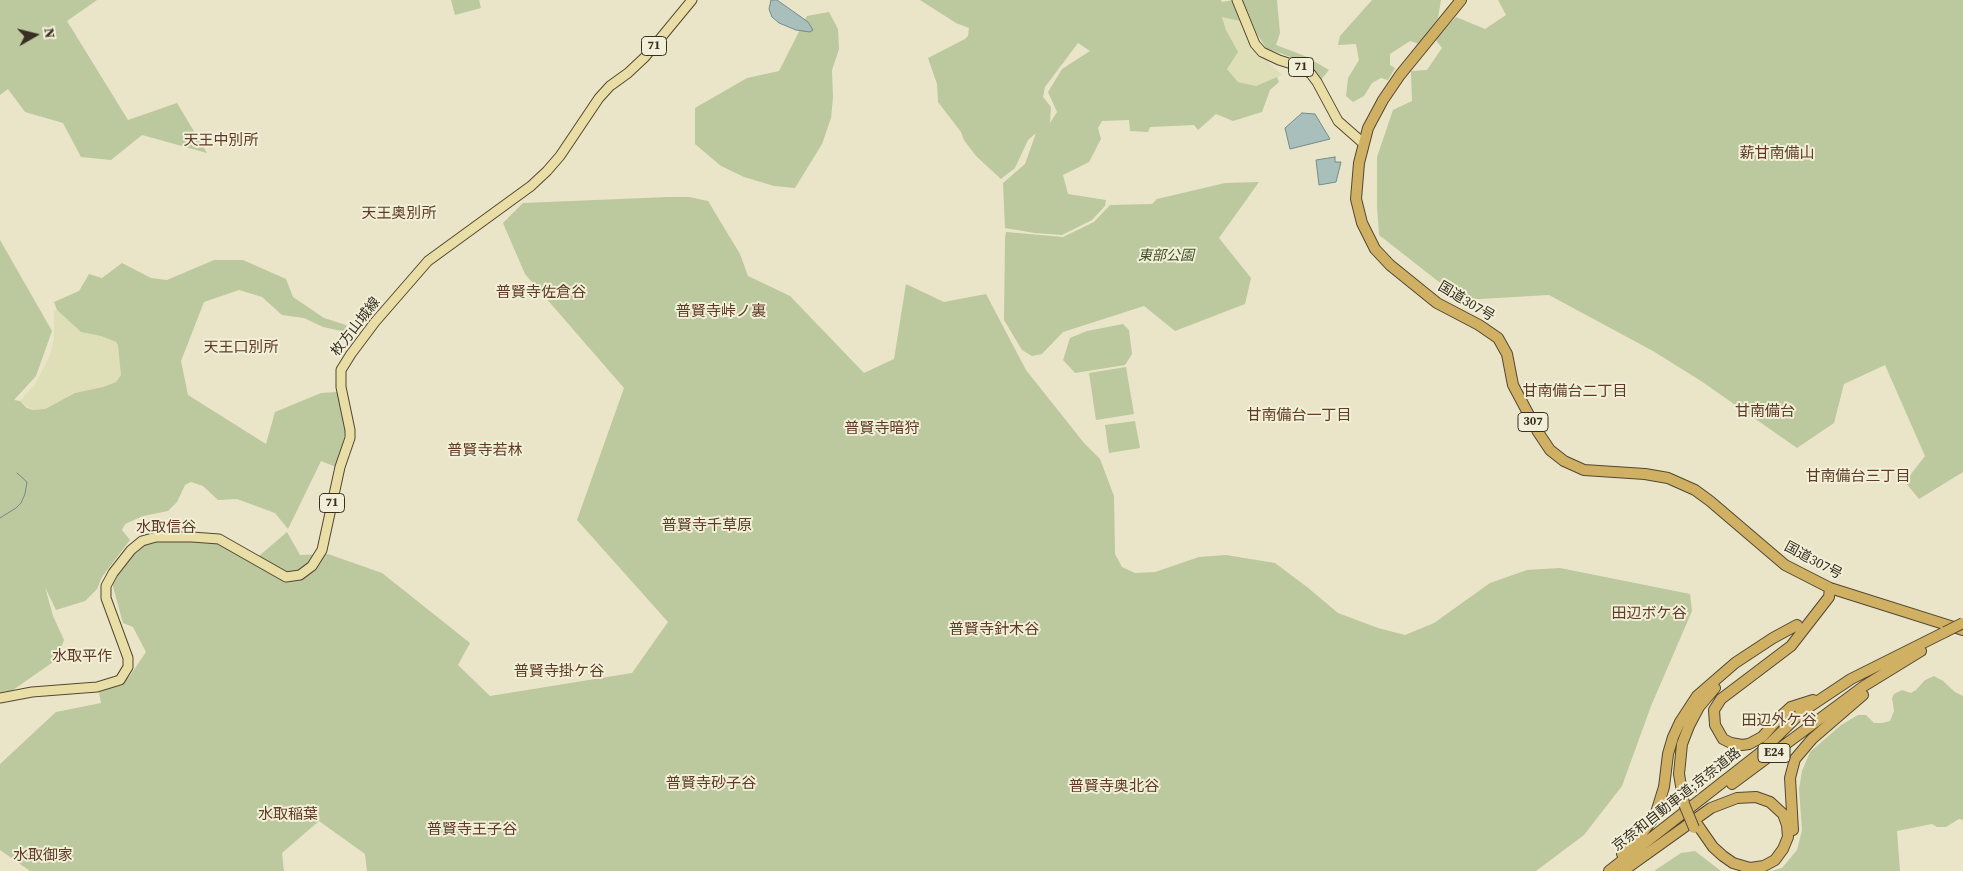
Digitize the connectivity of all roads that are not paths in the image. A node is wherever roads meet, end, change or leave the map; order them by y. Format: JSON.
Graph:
{"nodes":[{"id":1,"x":692,"y":0,"type":"edge"},
{"id":2,"x":1237,"y":0,"type":"edge"},
{"id":3,"x":1461,"y":0,"type":"edge"},
{"id":4,"x":1363,"y":143,"type":"junction"},
{"id":5,"x":1830,"y":588,"type":"junction"},
{"id":6,"x":1801,"y":626,"type":"junction"},
{"id":7,"x":1963,"y":626,"type":"edge"},
{"id":8,"x":1946,"y":633,"type":"junction"},
{"id":9,"x":1935,"y":642,"type":"junction"},
{"id":10,"x":1824,"y":697,"type":"junction"},
{"id":11,"x":0,"y":698,"type":"edge"},
{"id":12,"x":1695,"y":826,"type":"junction"},
{"id":13,"x":1602,"y":871,"type":"edge"},
{"id":14,"x":1609,"y":871,"type":"edge"},
{"id":15,"x":1618,"y":871,"type":"edge"},
{"id":16,"x":1623,"y":871,"type":"edge"},
{"id":17,"x":1744,"y":871,"type":"edge"},
{"id":18,"x":1762,"y":871,"type":"edge"}],
"edges":[{"from":1,"to":11,"type":"main road","name":"枚方山城線","number":"71"},
{"from":2,"to":4,"type":"main road","number":"71"},
{"from":3,"to":4,"type":"highway","name":"国道307号","number":"307"},
{"from":4,"to":5,"type":"highway","name":"国道307号","number":"307"},
{"from":5,"to":6,"type":"highway"},
{"from":5,"to":7,"type":"highway","name":"国道307号","number":"307"},
{"from":6,"to":10,"type":"highway"},
{"from":6,"to":12,"type":"highway"},
{"from":6,"to":13,"type":"highway"},
{"from":7,"to":8,"type":"highway","name":"京奈和自動車道;京奈道路","number":"E24","bridge":true},
{"from":8,"to":9,"type":"highway","name":"京奈和自動車道;京奈道路","number":"E24"},
{"from":8,"to":10,"type":"highway","name":"京奈和自動車道;京奈道路","number":"E24"},
{"from":9,"to":15,"type":"highway","name":"京奈和自動車道;京奈道路","number":"E24"},
{"from":9,"to":18,"type":"highway"},
{"from":10,"to":14,"type":"highway","name":"京奈和自動車道;京奈道路","number":"E24"},
{"from":12,"to":16,"type":"highway"},
{"from":12,"to":17,"type":"highway"}]}
